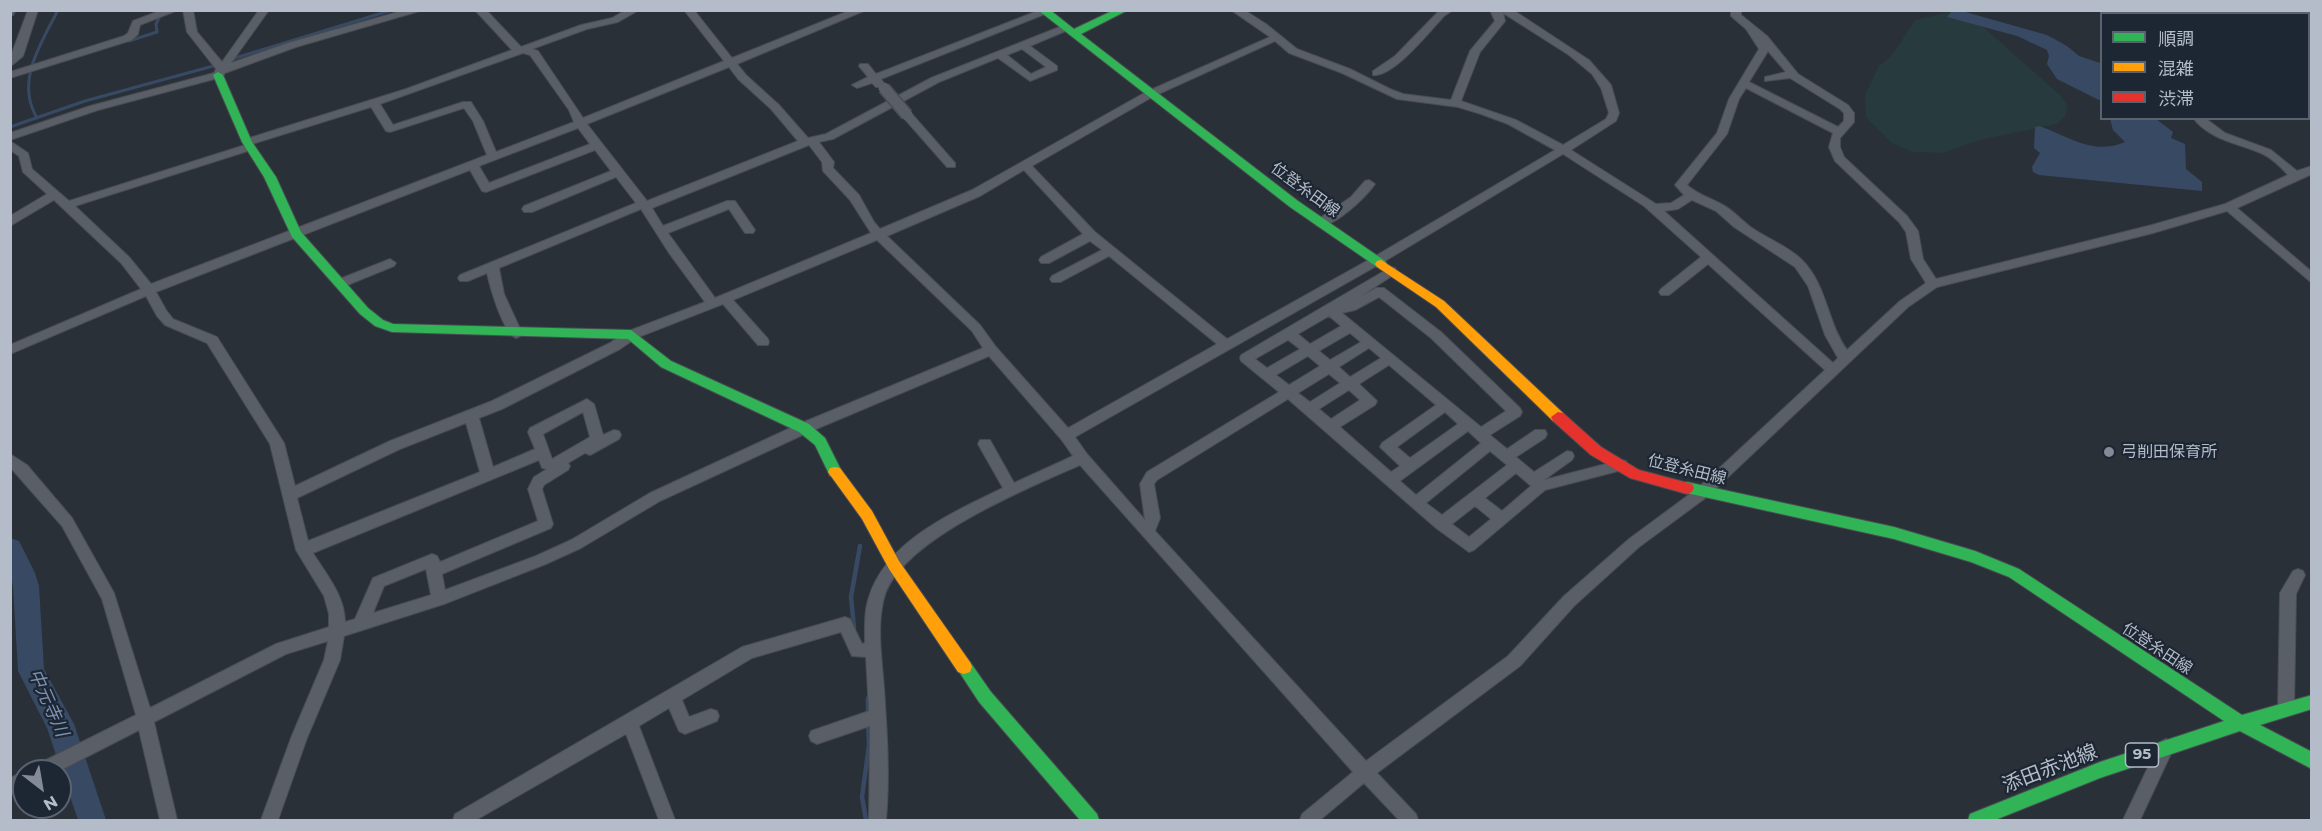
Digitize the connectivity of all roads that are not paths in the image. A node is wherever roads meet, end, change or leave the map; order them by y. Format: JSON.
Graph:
{"nodes":[{"id":1,"x":33,"y":10,"type":"edge"},
{"id":2,"x":173,"y":10,"type":"edge"},
{"id":3,"x":188,"y":10,"type":"edge"},
{"id":4,"x":264,"y":10,"type":"edge"},
{"id":5,"x":418,"y":10,"type":"edge"},
{"id":6,"x":480,"y":10,"type":"edge"},
{"id":7,"x":634,"y":10,"type":"edge"},
{"id":8,"x":689,"y":10,"type":"edge"},
{"id":9,"x":861,"y":10,"type":"edge"},
{"id":10,"x":1123,"y":10,"type":"edge"},
{"id":11,"x":1236,"y":10,"type":"edge"},
{"id":12,"x":1448,"y":10,"type":"edge"},
{"id":13,"x":1495,"y":10,"type":"edge"},
{"id":14,"x":1505,"y":10,"type":"edge"},
{"id":15,"x":1736,"y":10,"type":"edge"},
{"id":16,"x":1044,"y":11,"type":"edge"},
{"id":17,"x":1751,"y":30,"type":"junction"},
{"id":18,"x":1069,"y":31,"type":"junction"},
{"id":19,"x":1277,"y":37,"type":"junction"},
{"id":20,"x":1023,"y":45,"type":"junction"},
{"id":21,"x":525,"y":49,"type":"junction"},
{"id":22,"x":999,"y":54,"type":"junction"},
{"id":23,"x":730,"y":63,"type":"junction"},
{"id":24,"x":10,"y":64,"type":"edge"},
{"id":25,"x":864,"y":66,"type":"dead end"},
{"id":26,"x":220,"y":72,"type":"junction"},
{"id":27,"x":1377,"y":74,"type":"dead end"},
{"id":28,"x":1792,"y":74,"type":"junction"},
{"id":29,"x":10,"y":75,"type":"edge"},
{"id":30,"x":874,"y":78,"type":"junction"},
{"id":31,"x":1769,"y":79,"type":"dead end"},
{"id":32,"x":1743,"y":83,"type":"junction"},
{"id":33,"x":857,"y":85,"type":"dead end"},
{"id":34,"x":1150,"y":94,"type":"junction"},
{"id":35,"x":373,"y":102,"type":"junction"},
{"id":36,"x":1455,"y":104,"type":"junction"},
{"id":37,"x":2200,"y":120,"type":"edge"},
{"id":38,"x":580,"y":123,"type":"junction"},
{"id":39,"x":1839,"y":132,"type":"junction"},
{"id":40,"x":10,"y":138,"type":"edge"},
{"id":41,"x":808,"y":142,"type":"junction"},
{"id":42,"x":10,"y":144,"type":"edge"},
{"id":43,"x":248,"y":144,"type":"junction"},
{"id":44,"x":597,"y":145,"type":"junction"},
{"id":45,"x":1564,"y":150,"type":"junction"},
{"id":46,"x":493,"y":157,"type":"junction"},
{"id":47,"x":473,"y":165,"type":"junction"},
{"id":48,"x":951,"y":165,"type":"dead end"},
{"id":49,"x":1025,"y":165,"type":"junction"},
{"id":50,"x":2312,"y":169,"type":"edge"},
{"id":51,"x":618,"y":172,"type":"junction"},
{"id":52,"x":2296,"y":177,"type":"junction"},
{"id":53,"x":1370,"y":184,"type":"dead end"},
{"id":54,"x":54,"y":195,"type":"junction"},
{"id":55,"x":1691,"y":196,"type":"junction"},
{"id":56,"x":67,"y":205,"type":"junction"},
{"id":57,"x":644,"y":205,"type":"junction"},
{"id":58,"x":2229,"y":207,"type":"junction"},
{"id":59,"x":1654,"y":208,"type":"junction"},
{"id":60,"x":528,"y":209,"type":"dead end"},
{"id":61,"x":10,"y":222,"type":"edge"},
{"id":62,"x":1321,"y":223,"type":"junction"},
{"id":63,"x":748,"y":230,"type":"dead end"},
{"id":64,"x":661,"y":231,"type":"junction"},
{"id":65,"x":296,"y":234,"type":"junction"},
{"id":66,"x":879,"y":235,"type":"junction"},
{"id":67,"x":1091,"y":235,"type":"junction"},
{"id":68,"x":1110,"y":251,"type":"junction"},
{"id":69,"x":1708,"y":258,"type":"junction"},
{"id":70,"x":1045,"y":260,"type":"dead end"},
{"id":71,"x":1376,"y":261,"type":"junction"},
{"id":72,"x":390,"y":263,"type":"dead end"},
{"id":73,"x":492,"y":266,"type":"junction"},
{"id":74,"x":1391,"y":271,"type":"junction"},
{"id":75,"x":464,"y":278,"type":"dead end"},
{"id":76,"x":1056,"y":279,"type":"dead end"},
{"id":77,"x":2312,"y":279,"type":"edge"},
{"id":78,"x":341,"y":283,"type":"junction"},
{"id":79,"x":1933,"y":284,"type":"junction"},
{"id":80,"x":149,"y":290,"type":"junction"},
{"id":81,"x":1665,"y":292,"type":"dead end"},
{"id":82,"x":719,"y":302,"type":"junction"},
{"id":83,"x":1330,"y":310,"type":"junction"},
{"id":84,"x":1351,"y":326,"type":"junction"},
{"id":85,"x":516,"y":333,"type":"junction"},
{"id":86,"x":1289,"y":333,"type":"junction"},
{"id":87,"x":631,"y":335,"type":"junction"},
{"id":88,"x":763,"y":342,"type":"dead end"},
{"id":89,"x":1370,"y":342,"type":"junction"},
{"id":90,"x":1226,"y":345,"type":"junction"},
{"id":91,"x":10,"y":350,"type":"edge"},
{"id":92,"x":991,"y":350,"type":"junction"},
{"id":93,"x":1309,"y":350,"type":"junction"},
{"id":94,"x":1845,"y":357,"type":"junction"},
{"id":95,"x":1390,"y":358,"type":"junction"},
{"id":96,"x":1330,"y":367,"type":"junction"},
{"id":97,"x":1833,"y":370,"type":"junction"},
{"id":98,"x":1266,"y":375,"type":"junction"},
{"id":99,"x":1349,"y":383,"type":"junction"},
{"id":100,"x":1289,"y":393,"type":"junction"},
{"id":101,"x":1445,"y":405,"type":"junction"},
{"id":102,"x":1309,"y":409,"type":"junction"},
{"id":103,"x":471,"y":415,"type":"junction"},
{"id":104,"x":1468,"y":424,"type":"junction"},
{"id":105,"x":1330,"y":426,"type":"junction"},
{"id":106,"x":804,"y":429,"type":"junction"},
{"id":107,"x":1540,"y":434,"type":"dead end"},
{"id":108,"x":614,"y":435,"type":"dead end"},
{"id":109,"x":1066,"y":435,"type":"junction"},
{"id":110,"x":1485,"y":439,"type":"junction"},
{"id":111,"x":985,"y":444,"type":"dead end"},
{"id":112,"x":543,"y":452,"type":"junction"},
{"id":113,"x":1567,"y":456,"type":"dead end"},
{"id":114,"x":1082,"y":458,"type":"junction"},
{"id":115,"x":10,"y":459,"type":"edge"},
{"id":116,"x":1512,"y":461,"type":"junction"},
{"id":117,"x":1621,"y":465,"type":"junction"},
{"id":118,"x":1410,"y":466,"type":"junction"},
{"id":119,"x":488,"y":475,"type":"junction"},
{"id":120,"x":1391,"y":480,"type":"junction"},
{"id":121,"x":1538,"y":483,"type":"junction"},
{"id":122,"x":1011,"y":490,"type":"junction"},
{"id":123,"x":1703,"y":492,"type":"junction"},
{"id":124,"x":290,"y":495,"type":"junction"},
{"id":125,"x":1475,"y":498,"type":"junction"},
{"id":126,"x":1416,"y":503,"type":"junction"},
{"id":127,"x":1502,"y":519,"type":"junction"},
{"id":128,"x":1441,"y":524,"type":"junction"},
{"id":129,"x":1148,"y":531,"type":"junction"},
{"id":130,"x":303,"y":550,"type":"junction"},
{"id":131,"x":894,"y":565,"type":"junction"},
{"id":132,"x":434,"y":571,"type":"junction"},
{"id":133,"x":2298,"y":575,"type":"dead end"},
{"id":134,"x":439,"y":599,"type":"junction"},
{"id":135,"x":361,"y":624,"type":"junction"},
{"id":136,"x":337,"y":632,"type":"junction"},
{"id":137,"x":873,"y":649,"type":"junction"},
{"id":138,"x":673,"y":697,"type":"junction"},
{"id":139,"x":2312,"y":702,"type":"edge"},
{"id":140,"x":2286,"y":709,"type":"junction"},
{"id":141,"x":711,"y":716,"type":"dead end"},
{"id":142,"x":878,"y":716,"type":"junction"},
{"id":143,"x":145,"y":718,"type":"junction"},
{"id":144,"x":2239,"y":722,"type":"junction"},
{"id":145,"x":630,"y":723,"type":"junction"},
{"id":146,"x":817,"y":736,"type":"dead end"},
{"id":147,"x":2166,"y":747,"type":"junction"},
{"id":148,"x":66,"y":759,"type":"edge"},
{"id":149,"x":2312,"y":761,"type":"edge"},
{"id":150,"x":1365,"y":772,"type":"junction"},
{"id":151,"x":169,"y":820,"type":"edge"},
{"id":152,"x":270,"y":820,"type":"edge"},
{"id":153,"x":461,"y":820,"type":"edge"},
{"id":154,"x":667,"y":820,"type":"edge"},
{"id":155,"x":878,"y":820,"type":"edge"},
{"id":156,"x":1091,"y":820,"type":"edge"},
{"id":157,"x":1308,"y":820,"type":"edge"},
{"id":158,"x":1410,"y":820,"type":"edge"},
{"id":159,"x":1976,"y":820,"type":"edge"},
{"id":160,"x":2131,"y":820,"type":"edge"}],
"edges":[{"from":1,"to":24,"type":"street"},
{"from":2,"to":29,"type":"street"},
{"from":3,"to":26,"type":"street"},
{"from":4,"to":26,"type":"street"},
{"from":5,"to":26,"type":"street"},
{"from":6,"to":21,"type":"street"},
{"from":7,"to":21,"type":"street"},
{"from":8,"to":23,"type":"street"},
{"from":9,"to":23,"type":"street"},
{"from":10,"to":18,"type":"main road"},
{"from":11,"to":19,"type":"street"},
{"from":12,"to":27,"type":"street"},
{"from":13,"to":36,"type":"street"},
{"from":14,"to":45,"type":"street"},
{"from":15,"to":17,"type":"street"},
{"from":16,"to":18,"type":"main road","name":"位登糸田線"},
{"from":16,"to":30,"type":"street"},
{"from":17,"to":28,"type":"street"},
{"from":17,"to":32,"type":"street"},
{"from":18,"to":20,"type":"street"},
{"from":18,"to":34,"type":"main road","name":"位登糸田線"},
{"from":19,"to":34,"type":"street"},
{"from":19,"to":36,"type":"street"},
{"from":20,"to":22,"type":"street"},
{"from":20,"to":22,"type":"street"},
{"from":21,"to":35,"type":"street"},
{"from":21,"to":38,"type":"street"},
{"from":22,"to":41,"type":"street"},
{"from":23,"to":38,"type":"street"},
{"from":23,"to":41,"type":"street"},
{"from":25,"to":30,"type":"street"},
{"from":26,"to":40,"type":"street"},
{"from":26,"to":43,"type":"main road"},
{"from":28,"to":31,"type":"street"},
{"from":28,"to":39,"type":"street"},
{"from":30,"to":33,"type":"street"},
{"from":30,"to":48,"type":"street","bridge":true},
{"from":32,"to":39,"type":"street"},
{"from":32,"to":55,"type":"street"},
{"from":34,"to":49,"type":"street"},
{"from":34,"to":62,"type":"main road","name":"位登糸田線"},
{"from":35,"to":43,"type":"street"},
{"from":35,"to":46,"type":"street"},
{"from":36,"to":45,"type":"street"},
{"from":37,"to":52,"type":"street"},
{"from":38,"to":44,"type":"street"},
{"from":38,"to":46,"type":"street"},
{"from":39,"to":79,"type":"street"},
{"from":41,"to":57,"type":"street"},
{"from":41,"to":66,"type":"street"},
{"from":42,"to":54,"type":"street"},
{"from":43,"to":56,"type":"street"},
{"from":43,"to":65,"type":"main road"},
{"from":44,"to":47,"type":"street"},
{"from":44,"to":51,"type":"street"},
{"from":45,"to":59,"type":"street"},
{"from":45,"to":71,"type":"street"},
{"from":46,"to":47,"type":"street"},
{"from":47,"to":65,"type":"street"},
{"from":49,"to":66,"type":"street"},
{"from":49,"to":67,"type":"street"},
{"from":50,"to":52,"type":"street"},
{"from":51,"to":57,"type":"street"},
{"from":51,"to":60,"type":"street"},
{"from":52,"to":58,"type":"street"},
{"from":53,"to":62,"type":"street"},
{"from":54,"to":56,"type":"street"},
{"from":54,"to":61,"type":"street"},
{"from":55,"to":59,"type":"street"},
{"from":55,"to":94,"type":"street"},
{"from":56,"to":80,"type":"street"},
{"from":57,"to":64,"type":"street"},
{"from":57,"to":73,"type":"street"},
{"from":58,"to":77,"type":"street"},
{"from":58,"to":79,"type":"street"},
{"from":59,"to":69,"type":"street"},
{"from":62,"to":71,"type":"main road","name":"位登糸田線"},
{"from":63,"to":64,"type":"street"},
{"from":64,"to":82,"type":"street"},
{"from":65,"to":78,"type":"main road"},
{"from":65,"to":80,"type":"street"},
{"from":66,"to":82,"type":"street"},
{"from":66,"to":92,"type":"street"},
{"from":67,"to":68,"type":"street"},
{"from":67,"to":70,"type":"street"},
{"from":68,"to":76,"type":"street"},
{"from":68,"to":90,"type":"street"},
{"from":69,"to":81,"type":"street"},
{"from":69,"to":97,"type":"street"},
{"from":71,"to":74,"type":"main road","name":"位登糸田線"},
{"from":71,"to":90,"type":"street"},
{"from":72,"to":78,"type":"street"},
{"from":73,"to":75,"type":"street"},
{"from":73,"to":85,"type":"street"},
{"from":74,"to":83,"type":"street"},
{"from":74,"to":117,"type":"main road","name":"位登糸田線"},
{"from":78,"to":85,"type":"main road"},
{"from":79,"to":94,"type":"street"},
{"from":80,"to":91,"type":"street"},
{"from":80,"to":124,"type":"street"},
{"from":82,"to":87,"type":"street"},
{"from":82,"to":88,"type":"street"},
{"from":83,"to":84,"type":"street"},
{"from":83,"to":86,"type":"street"},
{"from":83,"to":110,"type":"street"},
{"from":84,"to":89,"type":"street"},
{"from":84,"to":93,"type":"street"},
{"from":85,"to":87,"type":"main road"},
{"from":86,"to":93,"type":"street"},
{"from":86,"to":98,"type":"street"},
{"from":87,"to":103,"type":"street"},
{"from":87,"to":106,"type":"main road"},
{"from":89,"to":95,"type":"street"},
{"from":89,"to":96,"type":"street"},
{"from":90,"to":109,"type":"street"},
{"from":92,"to":106,"type":"street"},
{"from":92,"to":109,"type":"street"},
{"from":93,"to":96,"type":"street"},
{"from":93,"to":98,"type":"street"},
{"from":94,"to":97,"type":"street"},
{"from":95,"to":99,"type":"street"},
{"from":95,"to":101,"type":"street"},
{"from":96,"to":99,"type":"street"},
{"from":96,"to":100,"type":"street"},
{"from":97,"to":123,"type":"street"},
{"from":98,"to":100,"type":"street"},
{"from":99,"to":102,"type":"street"},
{"from":99,"to":105,"type":"street"},
{"from":100,"to":102,"type":"street"},
{"from":100,"to":129,"type":"street"},
{"from":101,"to":104,"type":"street"},
{"from":101,"to":118,"type":"street"},
{"from":102,"to":105,"type":"street"},
{"from":103,"to":119,"type":"street"},
{"from":103,"to":124,"type":"street"},
{"from":104,"to":110,"type":"street"},
{"from":104,"to":118,"type":"street"},
{"from":105,"to":120,"type":"street"},
{"from":106,"to":131,"type":"main road"},
{"from":106,"to":134,"type":"street"},
{"from":107,"to":116,"type":"street"},
{"from":108,"to":132,"type":"street"},
{"from":109,"to":114,"type":"street"},
{"from":110,"to":116,"type":"street"},
{"from":110,"to":126,"type":"street"},
{"from":111,"to":122,"type":"street"},
{"from":112,"to":112,"type":"street"},
{"from":112,"to":119,"type":"street"},
{"from":113,"to":121,"type":"street"},
{"from":114,"to":122,"type":"street"},
{"from":114,"to":129,"type":"street"},
{"from":115,"to":143,"type":"street"},
{"from":116,"to":121,"type":"street"},
{"from":116,"to":125,"type":"street"},
{"from":117,"to":121,"type":"street"},
{"from":117,"to":123,"type":"main road","name":"位登糸田線"},
{"from":118,"to":120,"type":"street"},
{"from":119,"to":130,"type":"street"},
{"from":120,"to":126,"type":"street"},
{"from":121,"to":127,"type":"street"},
{"from":122,"to":131,"type":"street"},
{"from":123,"to":144,"type":"main road","name":"位登糸田線"},
{"from":123,"to":150,"type":"street"},
{"from":124,"to":130,"type":"street"},
{"from":125,"to":127,"type":"street"},
{"from":125,"to":128,"type":"street"},
{"from":126,"to":128,"type":"street"},
{"from":127,"to":128,"type":"street"},
{"from":129,"to":150,"type":"street"},
{"from":130,"to":136,"type":"street"},
{"from":131,"to":137,"type":"street"},
{"from":131,"to":156,"type":"main road"},
{"from":132,"to":134,"type":"street"},
{"from":132,"to":135,"type":"street"},
{"from":133,"to":140,"type":"street"},
{"from":134,"to":135,"type":"street"},
{"from":135,"to":136,"type":"street"},
{"from":136,"to":143,"type":"street"},
{"from":136,"to":152,"type":"street"},
{"from":137,"to":138,"type":"street"},
{"from":137,"to":142,"type":"street"},
{"from":138,"to":141,"type":"street"},
{"from":138,"to":145,"type":"street"},
{"from":139,"to":140,"type":"main road","name":"添田赤池線","number":"95"},
{"from":140,"to":144,"type":"main road","name":"添田赤池線","number":"95"},
{"from":142,"to":146,"type":"street"},
{"from":142,"to":155,"type":"street"},
{"from":143,"to":148,"type":"street"},
{"from":143,"to":151,"type":"street"},
{"from":144,"to":147,"type":"main road","name":"添田赤池線","number":"95"},
{"from":144,"to":149,"type":"main road","name":"位登糸田線"},
{"from":145,"to":153,"type":"street"},
{"from":145,"to":154,"type":"street"},
{"from":147,"to":159,"type":"main road","name":"添田赤池線","number":"95"},
{"from":147,"to":160,"type":"street"},
{"from":150,"to":157,"type":"street"},
{"from":150,"to":158,"type":"street"}]}
